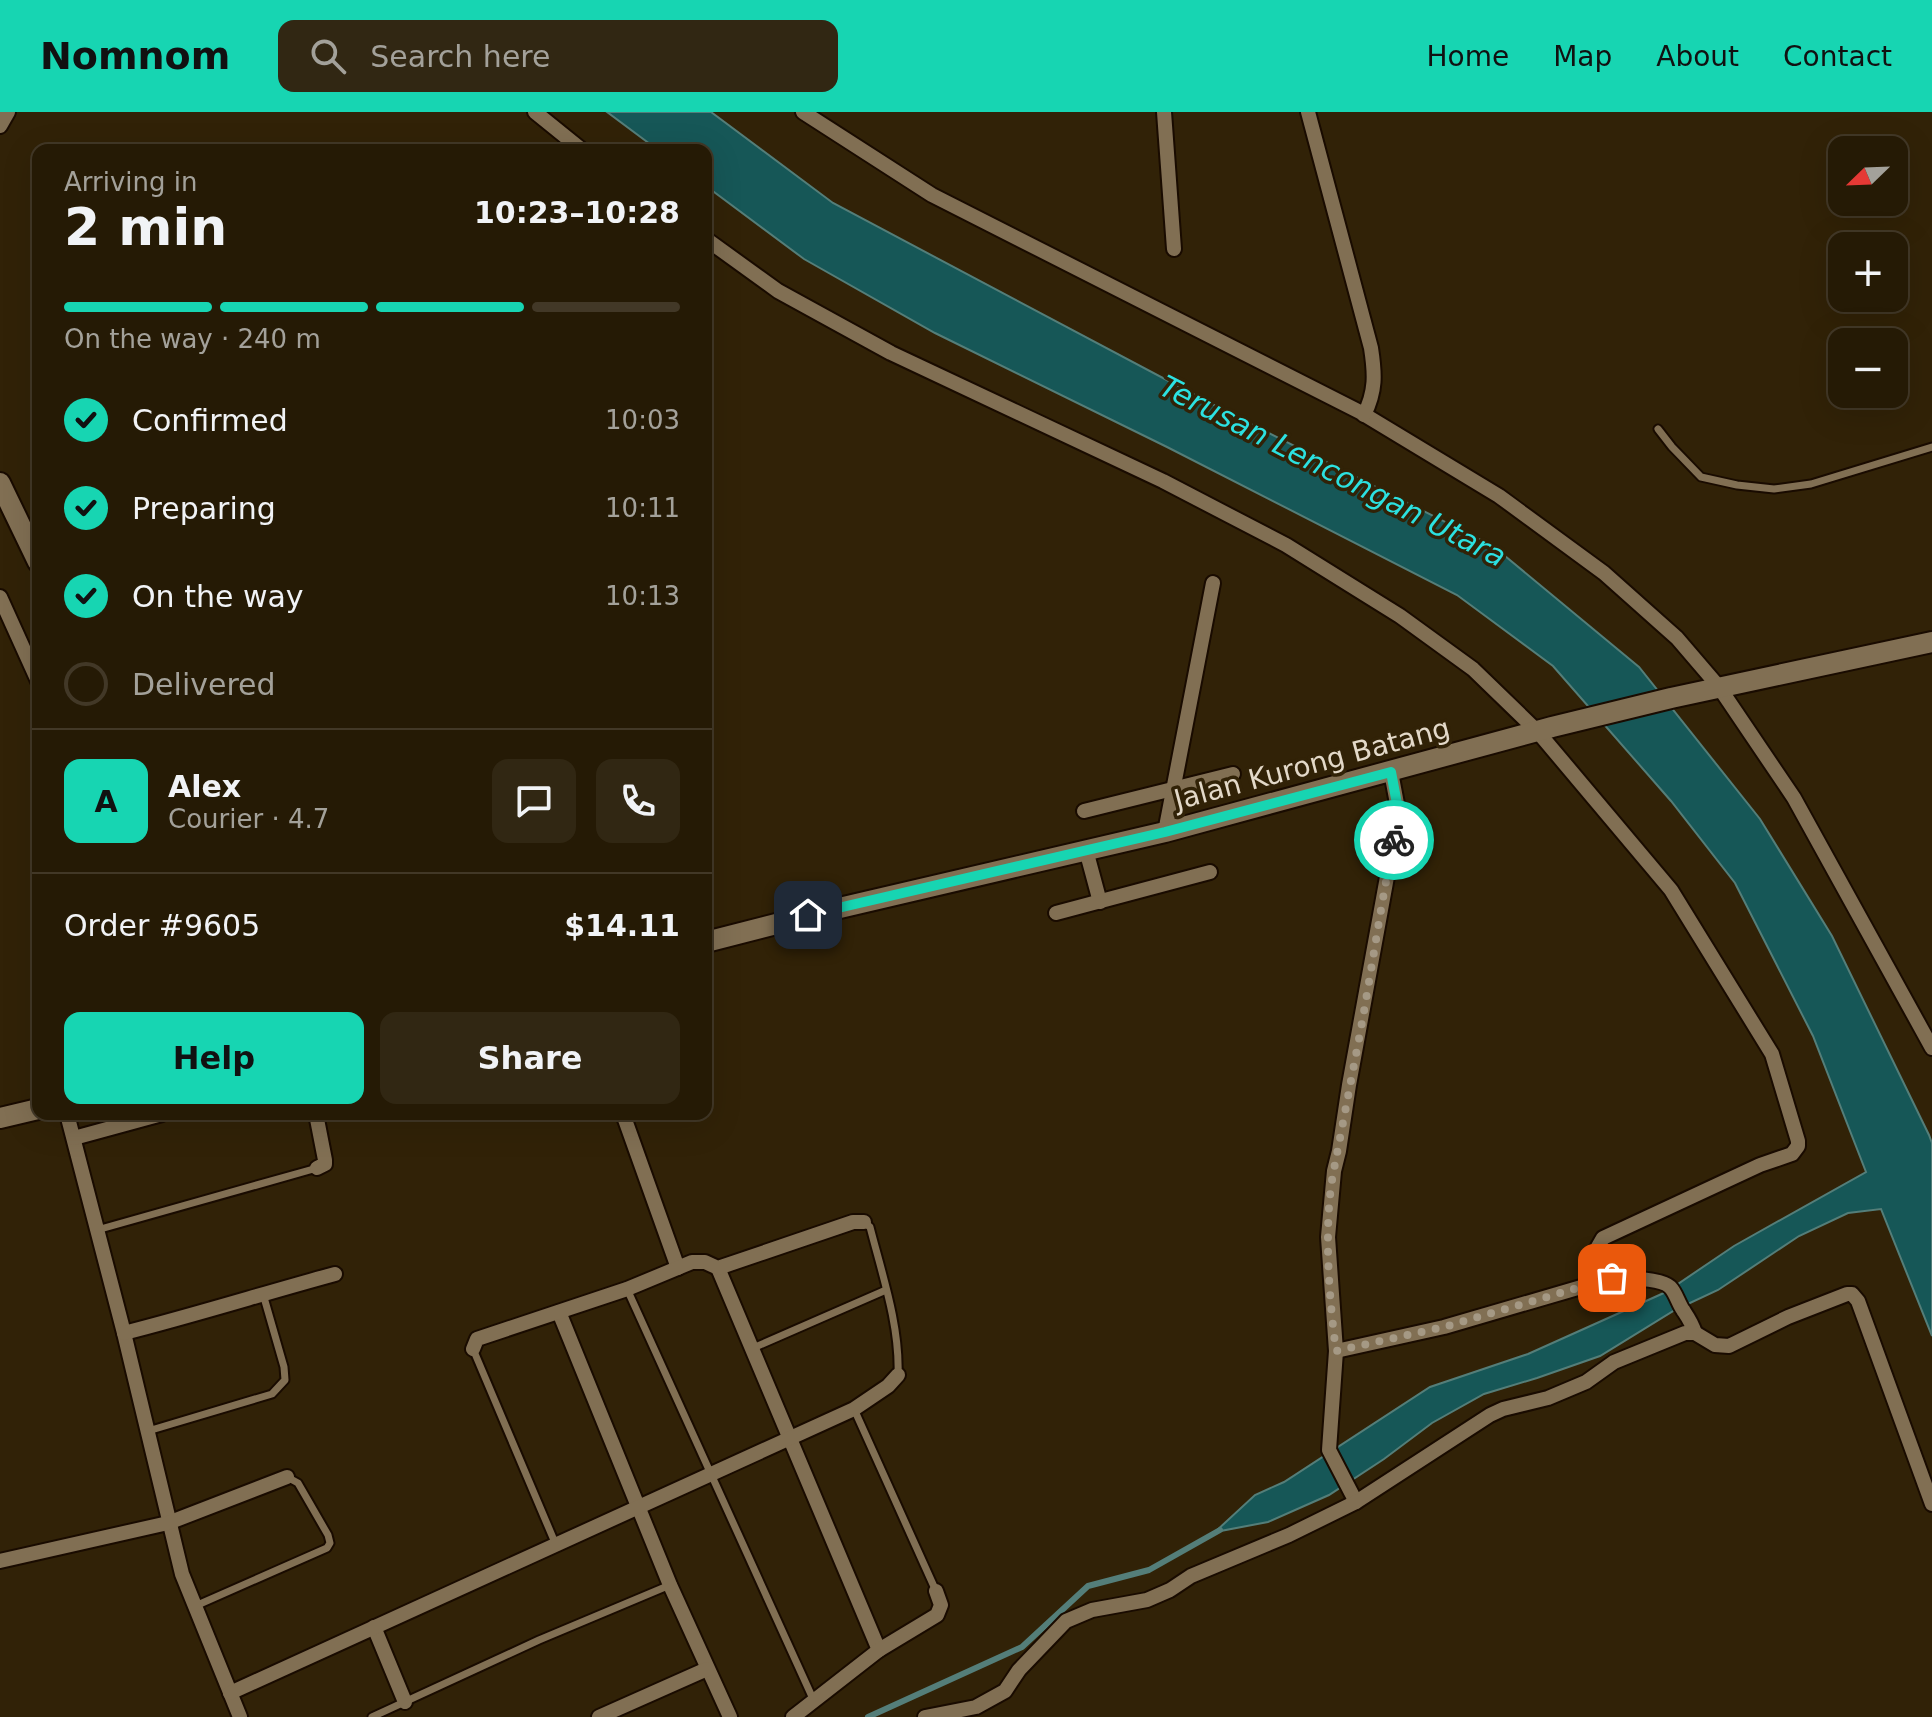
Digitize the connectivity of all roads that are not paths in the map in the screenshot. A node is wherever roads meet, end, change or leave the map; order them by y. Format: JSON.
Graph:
{"nodes":[{"id":1,"x":8,"y":112,"type":"edge"},
{"id":2,"x":535,"y":112,"type":"edge"},
{"id":3,"x":803,"y":112,"type":"edge"},
{"id":4,"x":1164,"y":112,"type":"edge"},
{"id":5,"x":1308,"y":112,"type":"edge"},
{"id":6,"x":0,"y":126,"type":"edge"},
{"id":7,"x":575,"y":144,"type":"edge"},
{"id":8,"x":712,"y":243,"type":"edge"},
{"id":9,"x":1174,"y":249,"type":"dead end"},
{"id":10,"x":1364,"y":415,"type":"junction"},
{"id":11,"x":1658,"y":429,"type":"dead end"},
{"id":12,"x":1932,"y":447,"type":"edge"},
{"id":13,"x":0,"y":483,"type":"edge"},
{"id":14,"x":32,"y":550,"type":"edge"},
{"id":15,"x":1213,"y":583,"type":"dead end"},
{"id":16,"x":0,"y":597,"type":"edge"},
{"id":17,"x":1932,"y":642,"type":"edge"},
{"id":18,"x":32,"y":668,"type":"edge"},
{"id":19,"x":1719,"y":687,"type":"junction"},
{"id":20,"x":1545,"y":730,"type":"junction"},
{"id":21,"x":1391,"y":772,"type":"junction"},
{"id":22,"x":1233,"y":774,"type":"dead end"},
{"id":23,"x":1174,"y":788,"type":"junction"},
{"id":24,"x":1084,"y":811,"type":"dead end"},
{"id":25,"x":1165,"y":832,"type":"junction"},
{"id":26,"x":1086,"y":850,"type":"junction"},
{"id":27,"x":1210,"y":872,"type":"dead end"},
{"id":28,"x":1100,"y":902,"type":"junction"},
{"id":29,"x":1056,"y":913,"type":"dead end"},
{"id":30,"x":712,"y":940,"type":"edge"},
{"id":31,"x":1932,"y":1048,"type":"edge"},
{"id":32,"x":32,"y":1110,"type":"edge"},
{"id":33,"x":0,"y":1118,"type":"edge"},
{"id":34,"x":69,"y":1120,"type":"edge"},
{"id":35,"x":140,"y":1120,"type":"edge"},
{"id":36,"x":317,"y":1120,"type":"edge"},
{"id":37,"x":625,"y":1120,"type":"edge"},
{"id":38,"x":74,"y":1138,"type":"junction"},
{"id":39,"x":317,"y":1168,"type":"joint"},
{"id":40,"x":864,"y":1222,"type":"joint"},
{"id":41,"x":97,"y":1230,"type":"junction"},
{"id":42,"x":678,"y":1268,"type":"junction"},
{"id":43,"x":718,"y":1268,"type":"junction"},
{"id":44,"x":335,"y":1274,"type":"dead end"},
{"id":45,"x":1600,"y":1281,"type":"junction"},
{"id":46,"x":627,"y":1289,"type":"junction"},
{"id":47,"x":886,"y":1290,"type":"junction"},
{"id":48,"x":263,"y":1294,"type":"junction"},
{"id":49,"x":559,"y":1312,"type":"junction"},
{"id":50,"x":124,"y":1333,"type":"junction"},
{"id":51,"x":1695,"y":1333,"type":"junction"},
{"id":52,"x":753,"y":1348,"type":"junction"},
{"id":53,"x":473,"y":1349,"type":"joint"},
{"id":54,"x":1336,"y":1351,"type":"junction"},
{"id":55,"x":898,"y":1375,"type":"joint"},
{"id":56,"x":854,"y":1409,"type":"junction"},
{"id":57,"x":147,"y":1431,"type":"junction"},
{"id":58,"x":789,"y":1438,"type":"junction"},
{"id":59,"x":712,"y":1472,"type":"junction"},
{"id":60,"x":287,"y":1477,"type":"joint"},
{"id":61,"x":1354,"y":1496,"type":"junction"},
{"id":62,"x":1932,"y":1504,"type":"edge"},
{"id":63,"x":637,"y":1506,"type":"junction"},
{"id":64,"x":168,"y":1523,"type":"junction"},
{"id":65,"x":556,"y":1545,"type":"junction"},
{"id":66,"x":0,"y":1561,"type":"edge"},
{"id":67,"x":670,"y":1585,"type":"junction"},
{"id":68,"x":936,"y":1591,"type":"joint"},
{"id":69,"x":193,"y":1607,"type":"junction"},
{"id":70,"x":374,"y":1627,"type":"junction"},
{"id":71,"x":879,"y":1650,"type":"junction"},
{"id":72,"x":707,"y":1669,"type":"junction"},
{"id":73,"x":230,"y":1693,"type":"junction"},
{"id":74,"x":814,"y":1701,"type":"junction"},
{"id":75,"x":405,"y":1702,"type":"junction"},
{"id":76,"x":240,"y":1717,"type":"edge"},
{"id":77,"x":372,"y":1717,"type":"edge"},
{"id":78,"x":599,"y":1717,"type":"edge"},
{"id":79,"x":730,"y":1717,"type":"edge"},
{"id":80,"x":793,"y":1717,"type":"edge"},
{"id":81,"x":925,"y":1717,"type":"edge"}],
"edges":[{"from":1,"to":6,"type":"street"},
{"from":2,"to":7,"type":"street"},
{"from":3,"to":10,"type":"street"},
{"from":4,"to":9,"type":"street"},
{"from":5,"to":10,"type":"street"},
{"from":8,"to":20,"type":"street"},
{"from":10,"to":19,"type":"street"},
{"from":11,"to":12,"type":"lane"},
{"from":13,"to":14,"type":"street"},
{"from":15,"to":23,"type":"street"},
{"from":16,"to":18,"type":"street"},
{"from":17,"to":19,"type":"street","name":"Jalan Kurong Batang"},
{"from":19,"to":20,"type":"street","name":"Jalan Kurong Batang"},
{"from":19,"to":31,"type":"street"},
{"from":20,"to":21,"type":"street","name":"Jalan Kurong Batang"},
{"from":20,"to":45,"type":"street"},
{"from":21,"to":25,"type":"street","name":"Jalan Kurong Batang"},
{"from":21,"to":54,"type":"street"},
{"from":22,"to":23,"type":"street"},
{"from":23,"to":24,"type":"street"},
{"from":23,"to":25,"type":"street"},
{"from":25,"to":26,"type":"street","name":"Jalan Kurong Batang"},
{"from":26,"to":28,"type":"street"},
{"from":26,"to":30,"type":"street","name":"Jalan Kurong Batang"},
{"from":27,"to":28,"type":"street"},
{"from":28,"to":29,"type":"street"},
{"from":32,"to":33,"type":"street"},
{"from":34,"to":38,"type":"street"},
{"from":35,"to":38,"type":"street"},
{"from":36,"to":39,"type":"street"},
{"from":37,"to":42,"type":"street"},
{"from":38,"to":41,"type":"street"},
{"from":39,"to":41,"type":"lane"},
{"from":40,"to":43,"type":"street"},
{"from":40,"to":47,"type":"lane"},
{"from":41,"to":50,"type":"street"},
{"from":42,"to":43,"type":"street"},
{"from":42,"to":46,"type":"street"},
{"from":43,"to":52,"type":"street"},
{"from":44,"to":48,"type":"street"},
{"from":45,"to":51,"type":"street"},
{"from":45,"to":54,"type":"street"},
{"from":46,"to":49,"type":"street"},
{"from":46,"to":59,"type":"lane"},
{"from":47,"to":52,"type":"lane"},
{"from":47,"to":55,"type":"lane"},
{"from":48,"to":50,"type":"street"},
{"from":48,"to":57,"type":"lane"},
{"from":49,"to":53,"type":"street"},
{"from":49,"to":63,"type":"street"},
{"from":50,"to":57,"type":"street"},
{"from":51,"to":61,"type":"street"},
{"from":51,"to":62,"type":"street"},
{"from":52,"to":58,"type":"street"},
{"from":53,"to":65,"type":"lane"},
{"from":54,"to":61,"type":"street"},
{"from":55,"to":56,"type":"street"},
{"from":56,"to":58,"type":"street"},
{"from":56,"to":68,"type":"lane"},
{"from":57,"to":64,"type":"street"},
{"from":58,"to":59,"type":"street"},
{"from":58,"to":71,"type":"street"},
{"from":59,"to":63,"type":"street"},
{"from":59,"to":74,"type":"lane"},
{"from":60,"to":64,"type":"street"},
{"from":60,"to":69,"type":"lane"},
{"from":61,"to":81,"type":"street"},
{"from":63,"to":65,"type":"street"},
{"from":63,"to":67,"type":"street"},
{"from":64,"to":66,"type":"street"},
{"from":64,"to":69,"type":"street"},
{"from":65,"to":70,"type":"street"},
{"from":67,"to":72,"type":"street"},
{"from":67,"to":75,"type":"lane"},
{"from":68,"to":71,"type":"street"},
{"from":69,"to":73,"type":"street"},
{"from":70,"to":73,"type":"street"},
{"from":70,"to":75,"type":"street"},
{"from":71,"to":74,"type":"street"},
{"from":72,"to":78,"type":"street"},
{"from":72,"to":79,"type":"street"},
{"from":73,"to":76,"type":"street"},
{"from":74,"to":80,"type":"street"},
{"from":75,"to":77,"type":"lane"}]}
